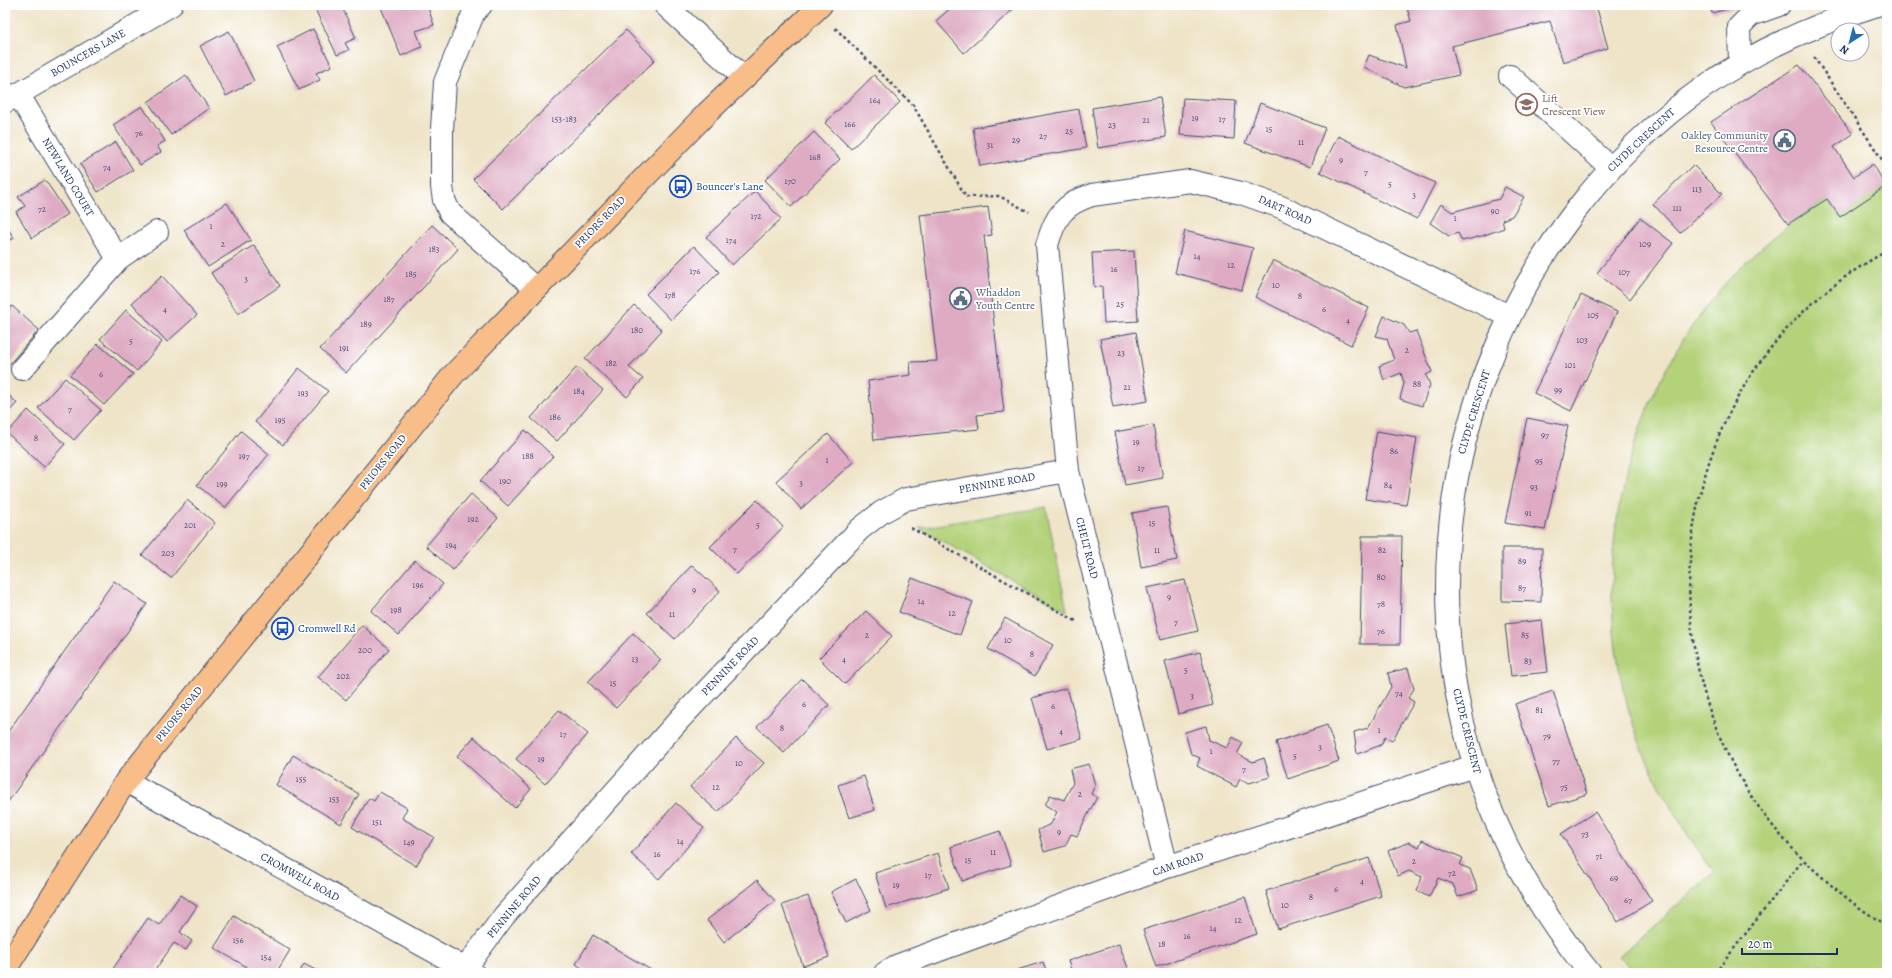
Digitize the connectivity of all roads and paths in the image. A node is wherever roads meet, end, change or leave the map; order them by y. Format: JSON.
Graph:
{"nodes":[{"id":1,"x":171,"y":5,"type":"edge"},
{"id":2,"x":481,"y":5,"type":"edge"},
{"id":3,"x":665,"y":5,"type":"edge"},
{"id":4,"x":1779,"y":5,"type":"edge"},
{"id":5,"x":1877,"y":5,"type":"edge"},
{"id":6,"x":818,"y":7,"type":"edge"},
{"id":7,"x":1798,"y":34,"type":"junction"},
{"id":8,"x":1740,"y":63,"type":"junction"},
{"id":9,"x":1510,"y":76,"type":"dead end"},
{"id":10,"x":744,"y":78,"type":"junction"},
{"id":11,"x":12,"y":98,"type":"edge"},
{"id":12,"x":1887,"y":166,"type":"edge"},
{"id":13,"x":1610,"y":168,"type":"junction"},
{"id":14,"x":1053,"y":224,"type":"junction"},
{"id":15,"x":157,"y":232,"type":"dead end"},
{"id":16,"x":1887,"y":251,"type":"edge"},
{"id":17,"x":118,"y":259,"type":"junction"},
{"id":18,"x":536,"y":289,"type":"junction"},
{"id":19,"x":1509,"y":316,"type":"junction"},
{"id":20,"x":22,"y":369,"type":"dead end"},
{"id":21,"x":1068,"y":471,"type":"junction"},
{"id":22,"x":882,"y":512,"type":"junction"},
{"id":23,"x":1109,"y":640,"type":"junction"},
{"id":24,"x":1474,"y":766,"type":"junction"},
{"id":25,"x":126,"y":780,"type":"junction"},
{"id":26,"x":1803,"y":860,"type":"junction"},
{"id":27,"x":1167,"y":867,"type":"junction"},
{"id":28,"x":1887,"y":925,"type":"edge"},
{"id":29,"x":5,"y":970,"type":"edge"},
{"id":30,"x":467,"y":971,"type":"edge"},
{"id":31,"x":885,"y":973,"type":"edge"},
{"id":32,"x":1590,"y":973,"type":"edge"},
{"id":33,"x":1715,"y":973,"type":"edge"}],
"edges":[{"from":1,"to":11,"type":"street","name":"BOUNCERS LANE"},
{"from":2,"to":18,"type":"street"},
{"from":3,"to":10,"type":"street"},
{"from":4,"to":8,"type":"street"},
{"from":5,"to":7,"type":"street","name":"CLYDE CRESCENT"},
{"from":6,"to":10,"type":"main road","name":"PRIORS ROAD"},
{"from":6,"to":14,"type":"path"},
{"from":7,"to":8,"type":"street","name":"CLYDE CRESCENT"},
{"from":7,"to":12,"type":"path"},
{"from":8,"to":13,"type":"street","name":"CLYDE CRESCENT"},
{"from":9,"to":13,"type":"street"},
{"from":10,"to":18,"type":"main road","name":"PRIORS ROAD"},
{"from":11,"to":17,"type":"street","name":"NEWLAND COURT"},
{"from":13,"to":19,"type":"street","name":"CLYDE CRESCENT"},
{"from":14,"to":19,"type":"street","name":"DART ROAD"},
{"from":14,"to":21,"type":"street","name":"CHELT ROAD"},
{"from":15,"to":17,"type":"street"},
{"from":16,"to":26,"type":"path"},
{"from":17,"to":20,"type":"street"},
{"from":18,"to":25,"type":"main road","name":"PRIORS ROAD"},
{"from":19,"to":24,"type":"street","name":"CLYDE CRESCENT"},
{"from":21,"to":22,"type":"street","name":"PENNINE ROAD"},
{"from":21,"to":23,"type":"street","name":"CHELT ROAD"},
{"from":22,"to":23,"type":"path"},
{"from":22,"to":30,"type":"street","name":"PENNINE ROAD"},
{"from":23,"to":27,"type":"street","name":"CHELT ROAD"},
{"from":24,"to":27,"type":"street","name":"CAM ROAD"},
{"from":24,"to":32,"type":"street","name":"CLYDE CRESCENT"},
{"from":25,"to":29,"type":"main road","name":"PRIORS ROAD"},
{"from":25,"to":30,"type":"street","name":"CROMWELL ROAD"},
{"from":26,"to":28,"type":"path"},
{"from":26,"to":33,"type":"path"},
{"from":27,"to":31,"type":"street","name":"CAM ROAD"}]}
